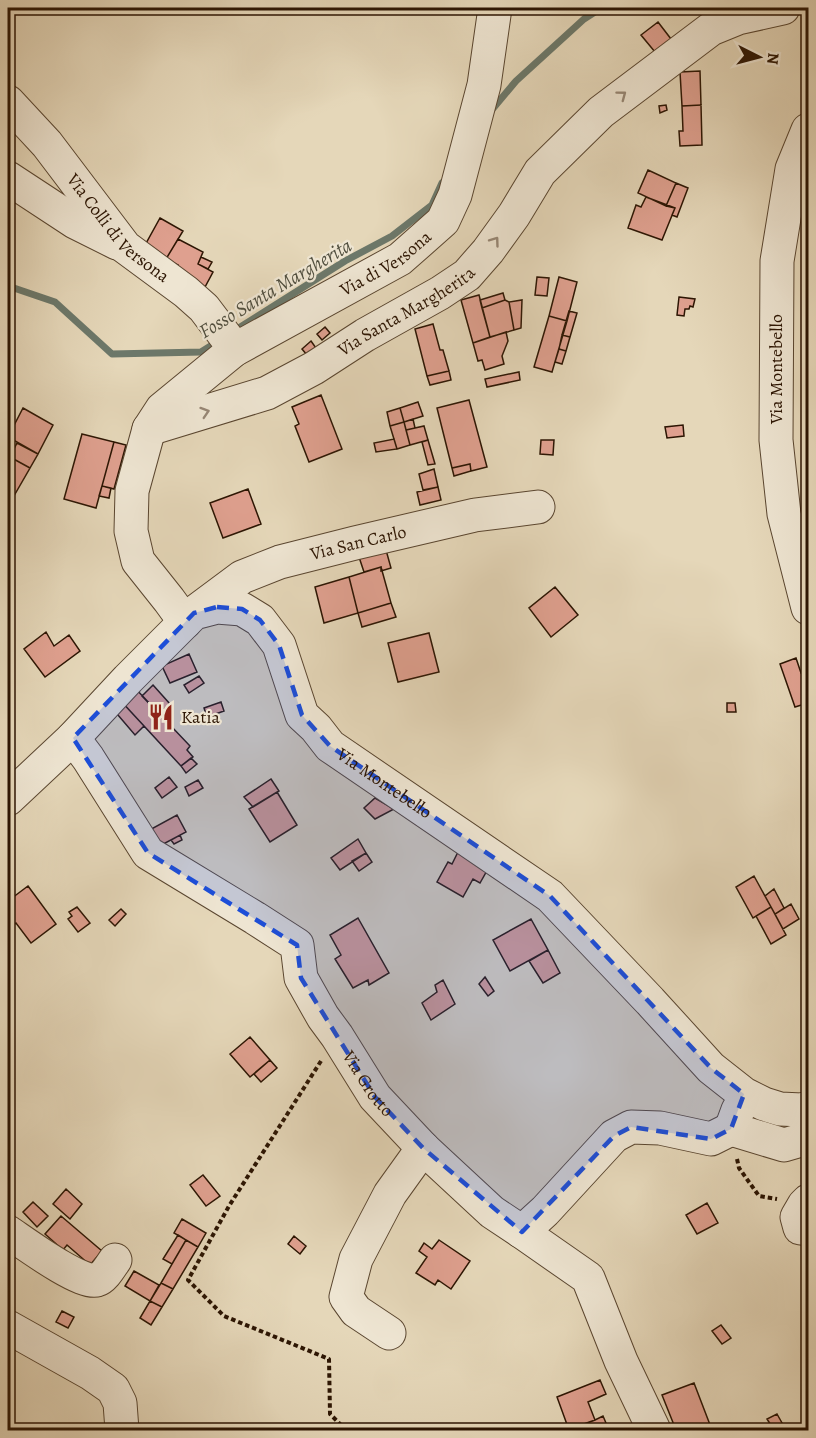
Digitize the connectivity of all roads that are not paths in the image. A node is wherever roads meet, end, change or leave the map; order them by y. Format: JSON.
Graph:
{"nodes":[{"id":1,"x":495,"y":8,"type":"edge"},
{"id":2,"x":783,"y":8,"type":"edge"},
{"id":3,"x":8,"y":102,"type":"edge"},
{"id":4,"x":808,"y":130,"type":"edge"},
{"id":5,"x":8,"y":178,"type":"edge"},
{"id":6,"x":125,"y":247,"type":"junction"},
{"id":7,"x":226,"y":339,"type":"junction"},
{"id":8,"x":149,"y":429,"type":"junction"},
{"id":9,"x":538,"y":507,"type":"dead end"},
{"id":10,"x":808,"y":608,"type":"edge"},
{"id":11,"x":189,"y":618,"type":"junction"},
{"id":12,"x":73,"y":738,"type":"junction"},
{"id":13,"x":8,"y":799,"type":"edge"},
{"id":14,"x":744,"y":1094,"type":"junction"},
{"id":15,"x":808,"y":1108,"type":"edge"},
{"id":16,"x":731,"y":1129,"type":"junction"},
{"id":17,"x":808,"y":1138,"type":"edge"},
{"id":18,"x":423,"y":1148,"type":"junction"},
{"id":19,"x":796,"y":1200,"type":"edge"},
{"id":20,"x":808,"y":1229,"type":"edge"},
{"id":21,"x":8,"y":1232,"type":"edge"},
{"id":22,"x":522,"y":1232,"type":"junction"},
{"id":23,"x":115,"y":1260,"type":"dead end"},
{"id":24,"x":8,"y":1327,"type":"edge"},
{"id":25,"x":389,"y":1333,"type":"dead end"},
{"id":26,"x":122,"y":1431,"type":"edge"},
{"id":27,"x":654,"y":1431,"type":"edge"}],
"edges":[{"from":1,"to":7,"type":"street","name":"Via di Versona"},
{"from":8,"to":2,"type":"street","name":"Via Santa Margherita","one_way":true},
{"from":3,"to":6,"type":"street","name":"Via Colli di Versona"},
{"from":4,"to":10,"type":"street","name":"Via Montebello"},
{"from":5,"to":6,"type":"street"},
{"from":6,"to":7,"type":"street","name":"Via Colli di Versona"},
{"from":7,"to":8,"type":"street","name":"Via di Versona"},
{"from":8,"to":11,"type":"street"},
{"from":9,"to":11,"type":"street","name":"Via San Carlo"},
{"from":11,"to":12,"type":"street"},
{"from":11,"to":14,"type":"street","name":"Via Montebello"},
{"from":12,"to":13,"type":"street"},
{"from":12,"to":18,"type":"street","name":"Via Grotto"},
{"from":14,"to":15,"type":"street","name":"Via Montebello"},
{"from":14,"to":16,"type":"street"},
{"from":16,"to":17,"type":"street"},
{"from":16,"to":22,"type":"street"},
{"from":18,"to":22,"type":"street","name":"Via Grotto"},
{"from":18,"to":25,"type":"street"},
{"from":19,"to":20,"type":"street"},
{"from":21,"to":23,"type":"street"},
{"from":22,"to":27,"type":"street","name":"Via Grotto"},
{"from":24,"to":26,"type":"street"}]}
